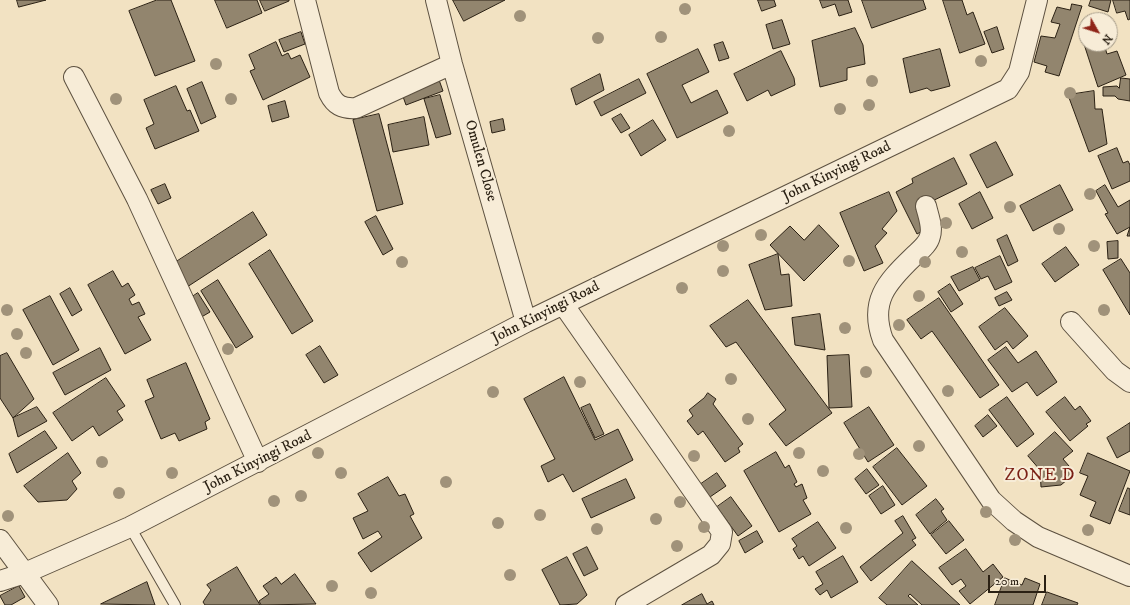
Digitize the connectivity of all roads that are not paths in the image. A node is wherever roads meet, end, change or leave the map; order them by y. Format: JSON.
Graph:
{"nodes":[{"id":1,"x":305,"y":0,"type":"edge"},
{"id":2,"x":436,"y":0,"type":"edge"},
{"id":3,"x":1037,"y":0,"type":"edge"},
{"id":4,"x":452,"y":64,"type":"junction"},
{"id":5,"x":74,"y":77,"type":"dead end"},
{"id":6,"x":926,"y":206,"type":"dead end"},
{"id":7,"x":563,"y":304,"type":"junction"},
{"id":8,"x":526,"y":322,"type":"junction"},
{"id":9,"x":1071,"y":322,"type":"dead end"},
{"id":10,"x":1130,"y":382,"type":"edge"},
{"id":11,"x":258,"y":462,"type":"junction"},
{"id":12,"x":130,"y":527,"type":"junction"},
{"id":13,"x":0,"y":540,"type":"edge"},
{"id":14,"x":25,"y":574,"type":"junction"},
{"id":15,"x":1130,"y":576,"type":"edge"},
{"id":16,"x":0,"y":581,"type":"edge"},
{"id":17,"x":48,"y":605,"type":"edge"},
{"id":18,"x":175,"y":605,"type":"edge"},
{"id":19,"x":626,"y":605,"type":"edge"}],
"edges":[{"from":1,"to":4,"type":"street"},
{"from":2,"to":4,"type":"street","name":"Omulen Close"},
{"from":3,"to":7,"type":"street","name":"John Kinyingi Road"},
{"from":4,"to":8,"type":"street","name":"Omulen Close"},
{"from":5,"to":11,"type":"street"},
{"from":6,"to":15,"type":"street"},
{"from":7,"to":8,"type":"street","name":"John Kinyingi Road"},
{"from":7,"to":19,"type":"street"},
{"from":8,"to":11,"type":"street","name":"John Kinyingi Road"},
{"from":9,"to":10,"type":"street"},
{"from":11,"to":12,"type":"street","name":"John Kinyingi Road"},
{"from":12,"to":14,"type":"street","name":"John Kinyingi Road"},
{"from":12,"to":18,"type":"lane"},
{"from":13,"to":14,"type":"street"},
{"from":14,"to":16,"type":"street","name":"John Kinyingi Road"},
{"from":14,"to":17,"type":"street"}]}
